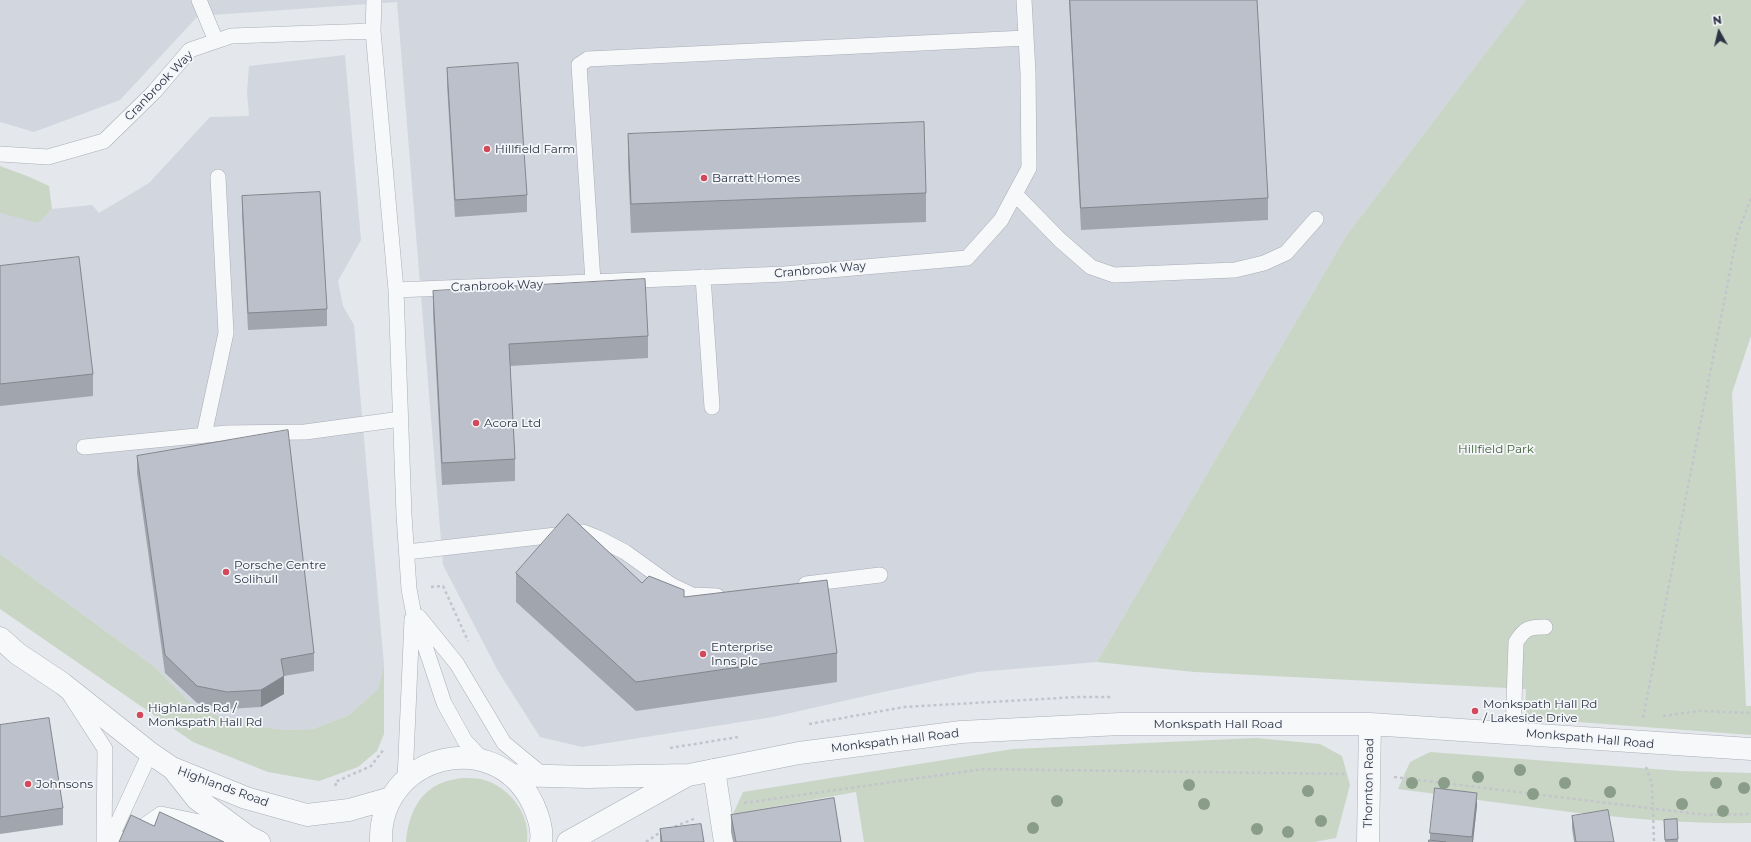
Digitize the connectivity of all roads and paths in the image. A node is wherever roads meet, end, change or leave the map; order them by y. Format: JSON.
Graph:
{"nodes":[{"id":1,"x":199,"y":0,"type":"edge"},
{"id":2,"x":374,"y":0,"type":"edge"},
{"id":3,"x":1024,"y":0,"type":"edge"},
{"id":4,"x":374,"y":31,"type":"junction"},
{"id":5,"x":1026,"y":38,"type":"junction"},
{"id":6,"x":216,"y":41,"type":"junction"},
{"id":7,"x":0,"y":154,"type":"edge"},
{"id":8,"x":218,"y":177,"type":"dead end"},
{"id":9,"x":1015,"y":194,"type":"junction"},
{"id":10,"x":1751,"y":198,"type":"edge"},
{"id":11,"x":1316,"y":220,"type":"dead end"},
{"id":12,"x":703,"y":278,"type":"junction"},
{"id":13,"x":593,"y":282,"type":"junction"},
{"id":14,"x":396,"y":290,"type":"junction"},
{"id":15,"x":712,"y":407,"type":"dead end"},
{"id":16,"x":401,"y":419,"type":"junction"},
{"id":17,"x":204,"y":435,"type":"junction"},
{"id":18,"x":84,"y":447,"type":"dead end"},
{"id":19,"x":407,"y":552,"type":"junction"},
{"id":20,"x":880,"y":575,"type":"dead end"},
{"id":21,"x":794,"y":586,"type":"edge"},
{"id":22,"x":731,"y":594,"type":"edge"},
{"id":23,"x":413,"y":610,"type":"junction"},
{"id":24,"x":1545,"y":627,"type":"dead end"},
{"id":25,"x":0,"y":638,"type":"edge"},
{"id":26,"x":9,"y":652,"type":"edge"},
{"id":27,"x":63,"y":684,"type":"junction"},
{"id":28,"x":1751,"y":713,"type":"edge"},
{"id":29,"x":1636,"y":717,"type":"dead end"},
{"id":30,"x":1651,"y":717,"type":"dead end"},
{"id":31,"x":1658,"y":717,"type":"dead end"},
{"id":32,"x":1643,"y":718,"type":"junction"},
{"id":33,"x":1370,"y":724,"type":"junction"},
{"id":34,"x":1513,"y":733,"type":"junction"},
{"id":35,"x":1638,"y":743,"type":"junction"},
{"id":36,"x":1751,"y":749,"type":"edge"},
{"id":37,"x":150,"y":753,"type":"junction"},
{"id":38,"x":484,"y":760,"type":"junction"},
{"id":39,"x":172,"y":768,"type":"junction"},
{"id":40,"x":714,"y":770,"type":"junction"},
{"id":41,"x":1369,"y":774,"type":"junction"},
{"id":42,"x":512,"y":775,"type":"junction"},
{"id":43,"x":689,"y":775,"type":"junction"},
{"id":44,"x":544,"y":776,"type":"junction"},
{"id":45,"x":405,"y":780,"type":"junction"},
{"id":46,"x":391,"y":798,"type":"junction"},
{"id":47,"x":720,"y":809,"type":"junction"},
{"id":48,"x":1653,"y":809,"type":"junction"},
{"id":49,"x":1751,"y":814,"type":"edge"},
{"id":50,"x":104,"y":842,"type":"edge"},
{"id":51,"x":109,"y":842,"type":"edge"},
{"id":52,"x":121,"y":842,"type":"edge"},
{"id":53,"x":231,"y":842,"type":"edge"},
{"id":54,"x":259,"y":842,"type":"edge"},
{"id":55,"x":381,"y":842,"type":"edge"},
{"id":56,"x":541,"y":842,"type":"edge"},
{"id":57,"x":568,"y":842,"type":"edge"},
{"id":58,"x":646,"y":842,"type":"edge"},
{"id":59,"x":724,"y":842,"type":"edge"},
{"id":60,"x":1368,"y":842,"type":"edge"},
{"id":61,"x":1654,"y":842,"type":"edge"}],
"edges":[{"from":1,"to":6,"type":"lane"},
{"from":2,"to":4,"type":"lane"},
{"from":3,"to":5,"type":"lane","name":"Cranbrook Way"},
{"from":4,"to":6,"type":"lane","name":"Cranbrook Way"},
{"from":4,"to":14,"type":"lane"},
{"from":5,"to":9,"type":"lane","name":"Cranbrook Way"},
{"from":5,"to":13,"type":"lane"},
{"from":6,"to":7,"type":"lane","name":"Cranbrook Way"},
{"from":8,"to":17,"type":"lane"},
{"from":9,"to":11,"type":"lane"},
{"from":9,"to":12,"type":"lane","name":"Cranbrook Way"},
{"from":10,"to":32,"type":"path"},
{"from":12,"to":13,"type":"lane","name":"Cranbrook Way"},
{"from":12,"to":15,"type":"lane"},
{"from":13,"to":14,"type":"lane","name":"Cranbrook Way"},
{"from":14,"to":16,"type":"lane"},
{"from":16,"to":17,"type":"lane"},
{"from":16,"to":19,"type":"lane"},
{"from":17,"to":18,"type":"lane"},
{"from":19,"to":22,"type":"lane"},
{"from":19,"to":23,"type":"lane"},
{"from":20,"to":21,"type":"lane"},
{"from":23,"to":38,"type":"lane"},
{"from":23,"to":44,"type":"lane"},
{"from":23,"to":45,"type":"lane"},
{"from":24,"to":34,"type":"lane"},
{"from":25,"to":26,"type":"street","name":"Highlands Road"},
{"from":26,"to":27,"type":"street","name":"Highlands Road"},
{"from":27,"to":37,"type":"street","name":"Highlands Road"},
{"from":27,"to":50,"type":"lane"},
{"from":28,"to":31,"type":"path"},
{"from":29,"to":32,"type":"path"},
{"from":30,"to":32,"type":"path"},
{"from":32,"to":35,"type":"path"},
{"from":33,"to":34,"type":"street","name":"Monkspath Hall Road"},
{"from":33,"to":40,"type":"street","name":"Monkspath Hall Road"},
{"from":33,"to":41,"type":"street","name":"Thornton Road"},
{"from":34,"to":35,"type":"street","name":"Monkspath Hall Road"},
{"from":35,"to":36,"type":"street","name":"Monkspath Hall Road"},
{"from":35,"to":48,"type":"path"},
{"from":37,"to":39,"type":"street","name":"Highlands Road"},
{"from":37,"to":51,"type":"lane"},
{"from":38,"to":42,"type":"street"},
{"from":38,"to":45,"type":"street"},
{"from":39,"to":46,"type":"street","name":"Highlands Road"},
{"from":39,"to":54,"type":"street","name":"Highlands Road"},
{"from":40,"to":43,"type":"street","name":"Monkspath Hall Road"},
{"from":40,"to":47,"type":"street"},
{"from":41,"to":47,"type":"path"},
{"from":41,"to":48,"type":"path"},
{"from":41,"to":60,"type":"street","name":"Thornton Road"},
{"from":42,"to":44,"type":"street","name":"Monkspath Hall Road"},
{"from":42,"to":56,"type":"street"},
{"from":43,"to":44,"type":"street","name":"Monkspath Hall Road"},
{"from":43,"to":57,"type":"street","name":"Monkspath Hall Road"},
{"from":45,"to":46,"type":"street"},
{"from":46,"to":55,"type":"street"},
{"from":47,"to":58,"type":"path"},
{"from":47,"to":59,"type":"street"},
{"from":48,"to":49,"type":"path"},
{"from":48,"to":61,"type":"path"},
{"from":52,"to":53,"type":"lane"}]}
